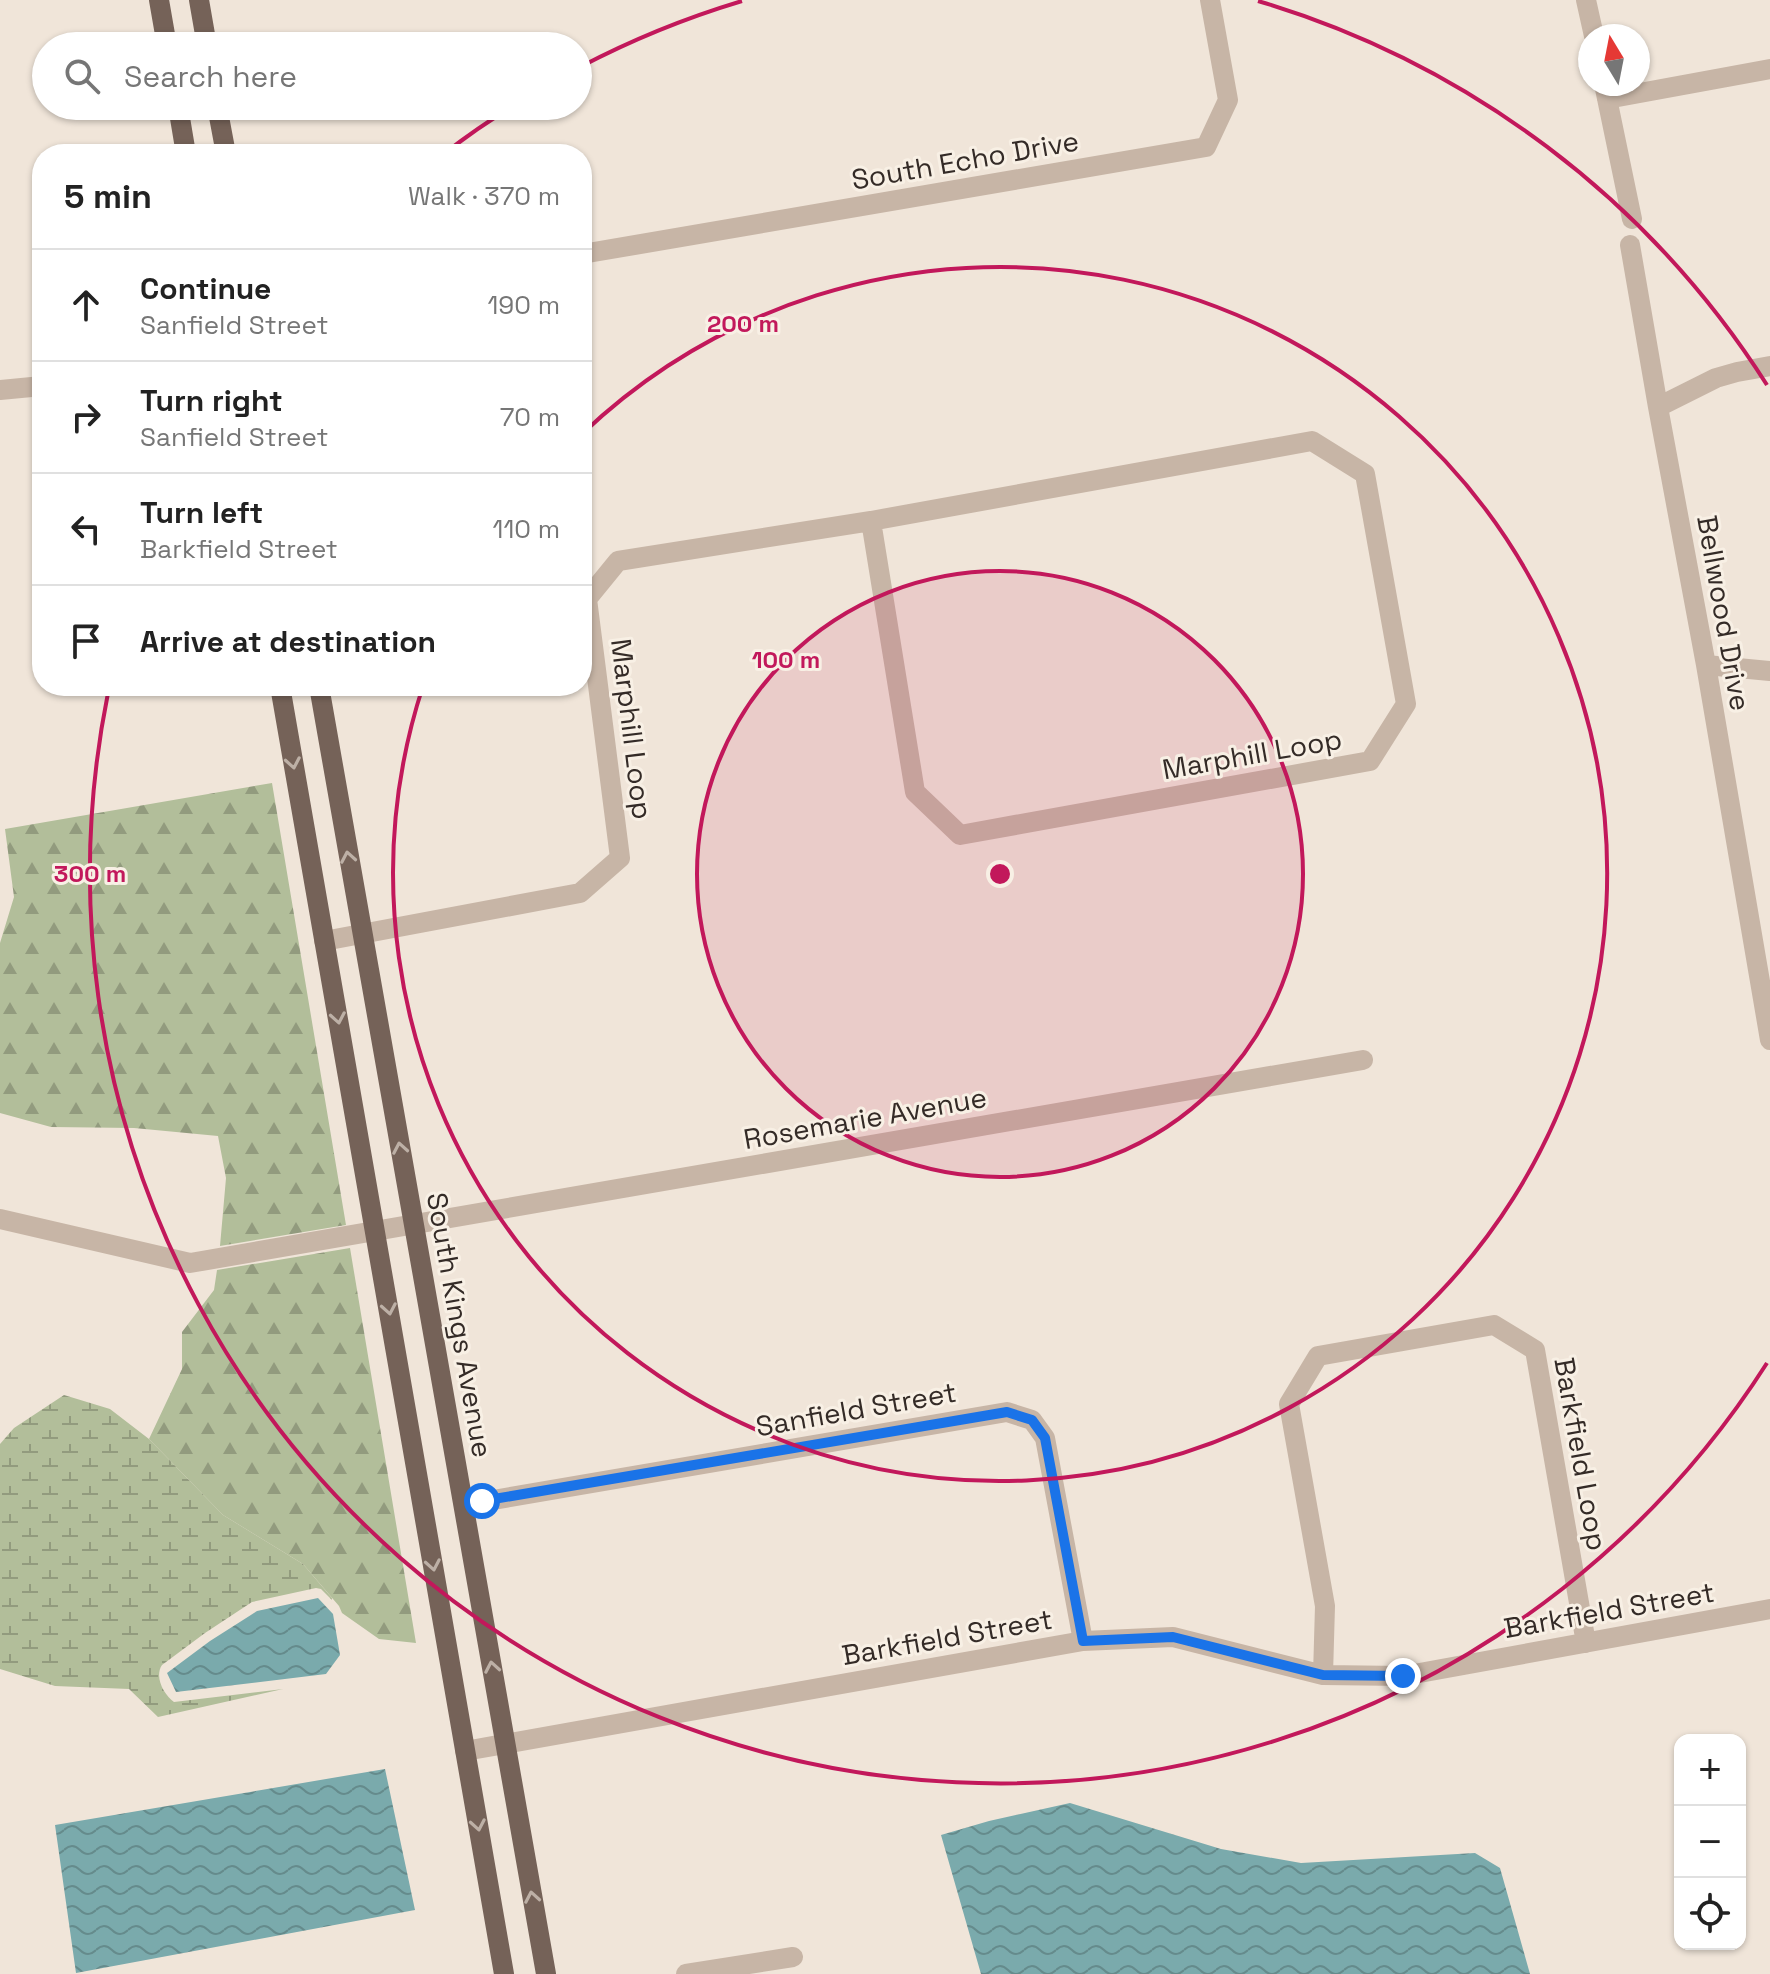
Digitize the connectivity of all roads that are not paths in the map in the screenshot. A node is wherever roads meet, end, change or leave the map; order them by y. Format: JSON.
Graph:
{"nodes":[{"id":1,"x":159,"y":0,"type":"edge"},
{"id":2,"x":200,"y":0,"type":"edge"},
{"id":3,"x":1210,"y":0,"type":"edge"},
{"id":4,"x":1586,"y":0,"type":"edge"},
{"id":5,"x":1591,"y":24,"type":"edge"},
{"id":6,"x":165,"y":32,"type":"edge"},
{"id":7,"x":205,"y":32,"type":"edge"},
{"id":8,"x":1770,"y":69,"type":"edge"},
{"id":9,"x":1650,"y":85,"type":"edge"},
{"id":10,"x":1606,"y":96,"type":"edge"},
{"id":11,"x":180,"y":120,"type":"edge"},
{"id":12,"x":220,"y":120,"type":"edge"},
{"id":13,"x":184,"y":144,"type":"edge"},
{"id":14,"x":224,"y":144,"type":"edge"},
{"id":15,"x":1632,"y":219,"type":"dead end"},
{"id":16,"x":1630,"y":245,"type":"dead end"},
{"id":17,"x":592,"y":252,"type":"edge"},
{"id":18,"x":1770,"y":366,"type":"edge"},
{"id":19,"x":32,"y":387,"type":"edge"},
{"id":20,"x":0,"y":390,"type":"edge"},
{"id":21,"x":1658,"y":407,"type":"junction"},
{"id":22,"x":871,"y":521,"type":"junction"},
{"id":23,"x":592,"y":593,"type":"edge"},
{"id":24,"x":592,"y":638,"type":"edge"},
{"id":25,"x":1706,"y":665,"type":"junction"},
{"id":26,"x":1770,"y":671,"type":"edge"},
{"id":27,"x":282,"y":696,"type":"edge"},
{"id":28,"x":321,"y":696,"type":"edge"},
{"id":29,"x":362,"y":934,"type":"junction"},
{"id":30,"x":324,"y":941,"type":"junction"},
{"id":31,"x":1766,"y":987,"type":"edge"},
{"id":32,"x":1770,"y":1040,"type":"edge"},
{"id":33,"x":1363,"y":1060,"type":"dead end"},
{"id":34,"x":0,"y":1219,"type":"edge"},
{"id":35,"x":414,"y":1225,"type":"junction"},
{"id":36,"x":376,"y":1232,"type":"junction"},
{"id":37,"x":464,"y":1505,"type":"junction"},
{"id":38,"x":1770,"y":1609,"type":"edge"},
{"id":39,"x":1083,"y":1641,"type":"junction"},
{"id":40,"x":1586,"y":1643,"type":"junction"},
{"id":41,"x":1323,"y":1675,"type":"junction"},
{"id":42,"x":505,"y":1744,"type":"junction"},
{"id":43,"x":465,"y":1751,"type":"junction"},
{"id":44,"x":793,"y":1957,"type":"dead end"},
{"id":45,"x":504,"y":1974,"type":"edge"},
{"id":46,"x":546,"y":1974,"type":"edge"},
{"id":47,"x":686,"y":1974,"type":"edge"}],
"edges":[{"from":1,"to":6,"type":"main road"},
{"from":2,"to":7,"type":"main road"},
{"from":3,"to":17,"type":"street","name":"South Echo Drive"},
{"from":4,"to":5,"type":"street"},
{"from":8,"to":9,"type":"street"},
{"from":10,"to":15,"type":"street"},
{"from":11,"to":13,"type":"main road"},
{"from":12,"to":14,"type":"main road"},
{"from":16,"to":21,"type":"street","name":"Bellwood Drive"},
{"from":18,"to":21,"type":"street"},
{"from":19,"to":20,"type":"street"},
{"from":21,"to":25,"type":"street","name":"Bellwood Drive"},
{"from":22,"to":22,"type":"street","name":"Marphill Loop"},
{"from":22,"to":23,"type":"street","name":"Marphill Loop"},
{"from":24,"to":29,"type":"street","name":"Marphill Loop"},
{"from":25,"to":26,"type":"street"},
{"from":25,"to":31,"type":"street","name":"Bellwood Drive"},
{"from":27,"to":30,"type":"main road","one_way":true},
{"from":29,"to":28,"type":"main road","name":"South Kings Avenue","one_way":true},
{"from":29,"to":30,"type":"street","name":"Marphill Loop"},
{"from":35,"to":29,"type":"main road","name":"South Kings Avenue","one_way":true},
{"from":30,"to":36,"type":"main road","one_way":true},
{"from":31,"to":32,"type":"street","name":"Bellwood Drive"},
{"from":33,"to":35,"type":"street","name":"Rosemarie Avenue"},
{"from":34,"to":36,"type":"street","name":"Rosemarie Avenue"},
{"from":35,"to":36,"type":"street","name":"Rosemarie Avenue"},
{"from":35,"to":37,"type":"main road","name":"South Kings Avenue"},
{"from":36,"to":43,"type":"main road","one_way":true},
{"from":37,"to":39,"type":"street","name":"Sanfield Street"},
{"from":42,"to":37,"type":"main road","name":"South Kings Avenue","one_way":true},
{"from":38,"to":40,"type":"street","name":"Barkfield Street"},
{"from":39,"to":41,"type":"street","name":"Barkfield Street"},
{"from":39,"to":42,"type":"street","name":"Barkfield Street"},
{"from":40,"to":41,"type":"street","name":"Barkfield Street"},
{"from":40,"to":41,"type":"street","name":"Barkfield Loop"},
{"from":42,"to":43,"type":"street","name":"Barkfield Street"},
{"from":46,"to":42,"type":"main road","name":"South Kings Avenue","one_way":true},
{"from":43,"to":45,"type":"main road","one_way":true},
{"from":44,"to":47,"type":"street"}]}
